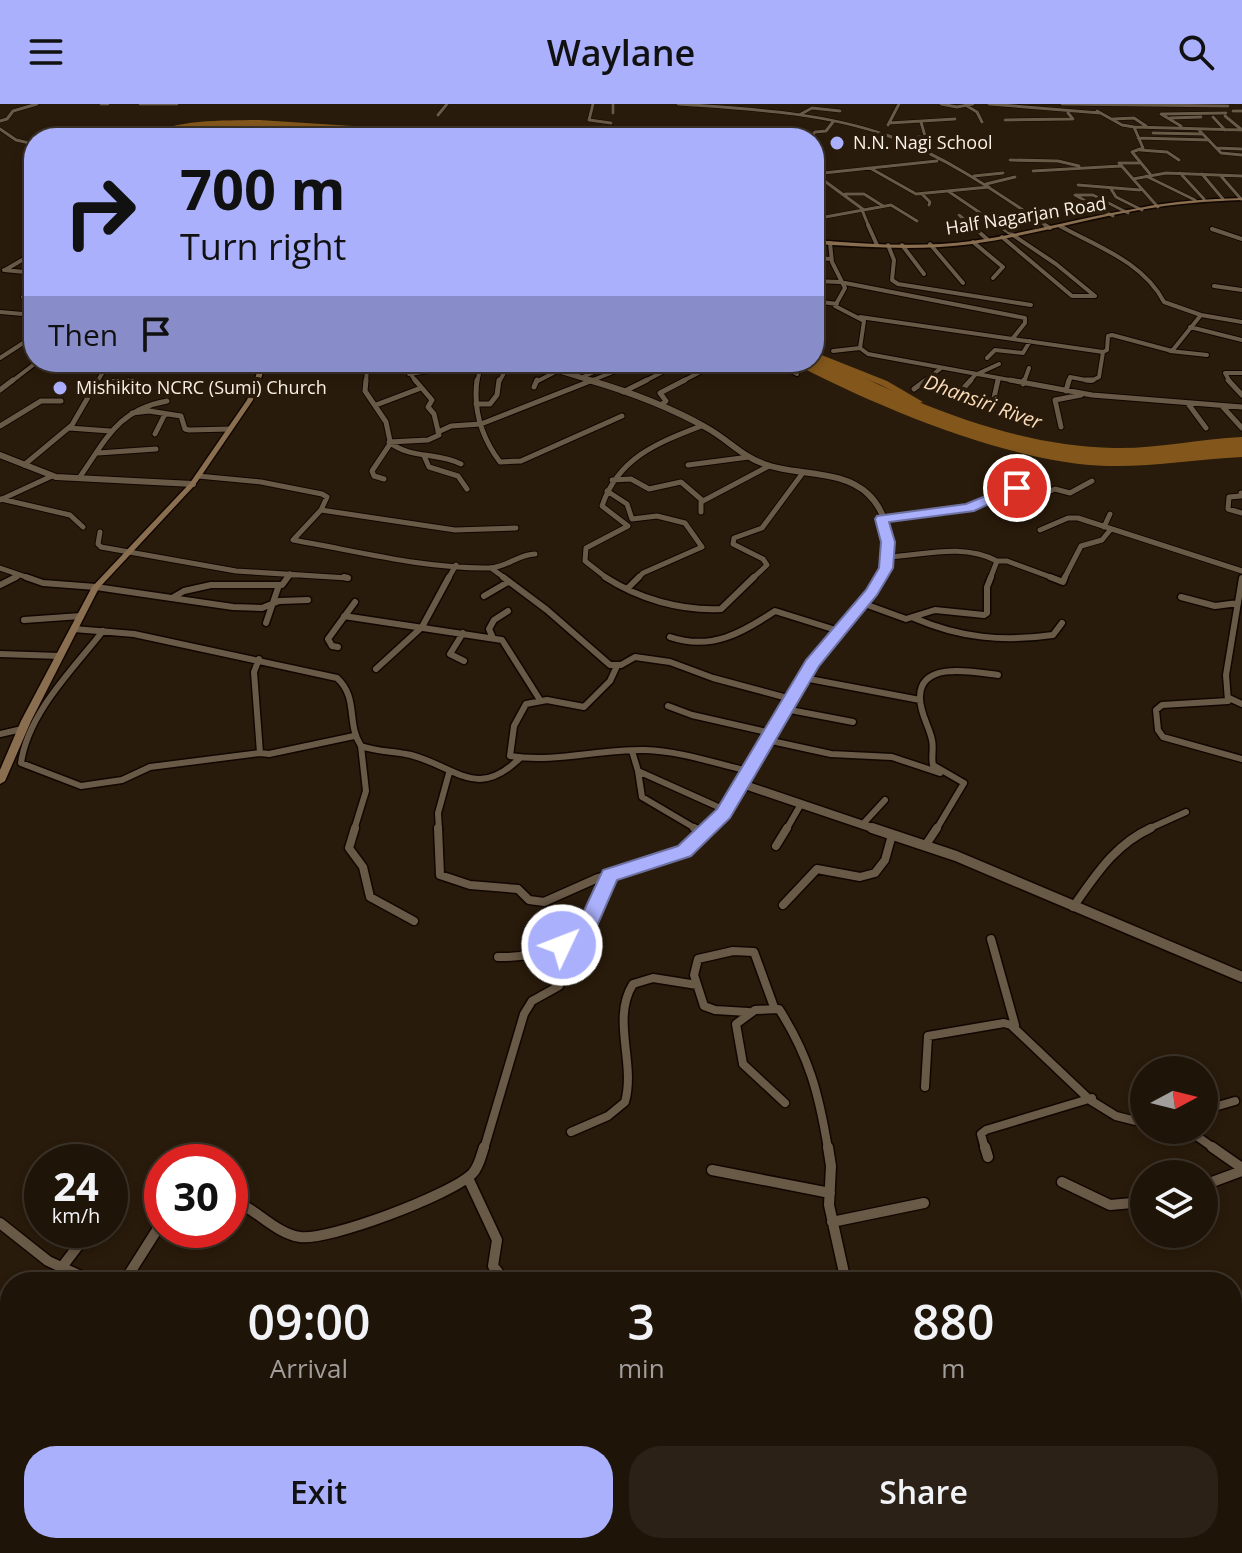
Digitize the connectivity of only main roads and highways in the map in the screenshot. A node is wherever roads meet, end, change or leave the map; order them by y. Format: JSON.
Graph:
{"nodes":[{"id":1,"x":1241,"y":199,"type":"edge"},
{"id":2,"x":824,"y":243,"type":"edge"},
{"id":3,"x":260,"y":372,"type":"edge"},
{"id":4,"x":0,"y":781,"type":"edge"}],
"edges":[{"from":1,"to":2,"type":"main road","name":"Half Nagarjan Road"},
{"from":3,"to":4,"type":"main road"}]}
